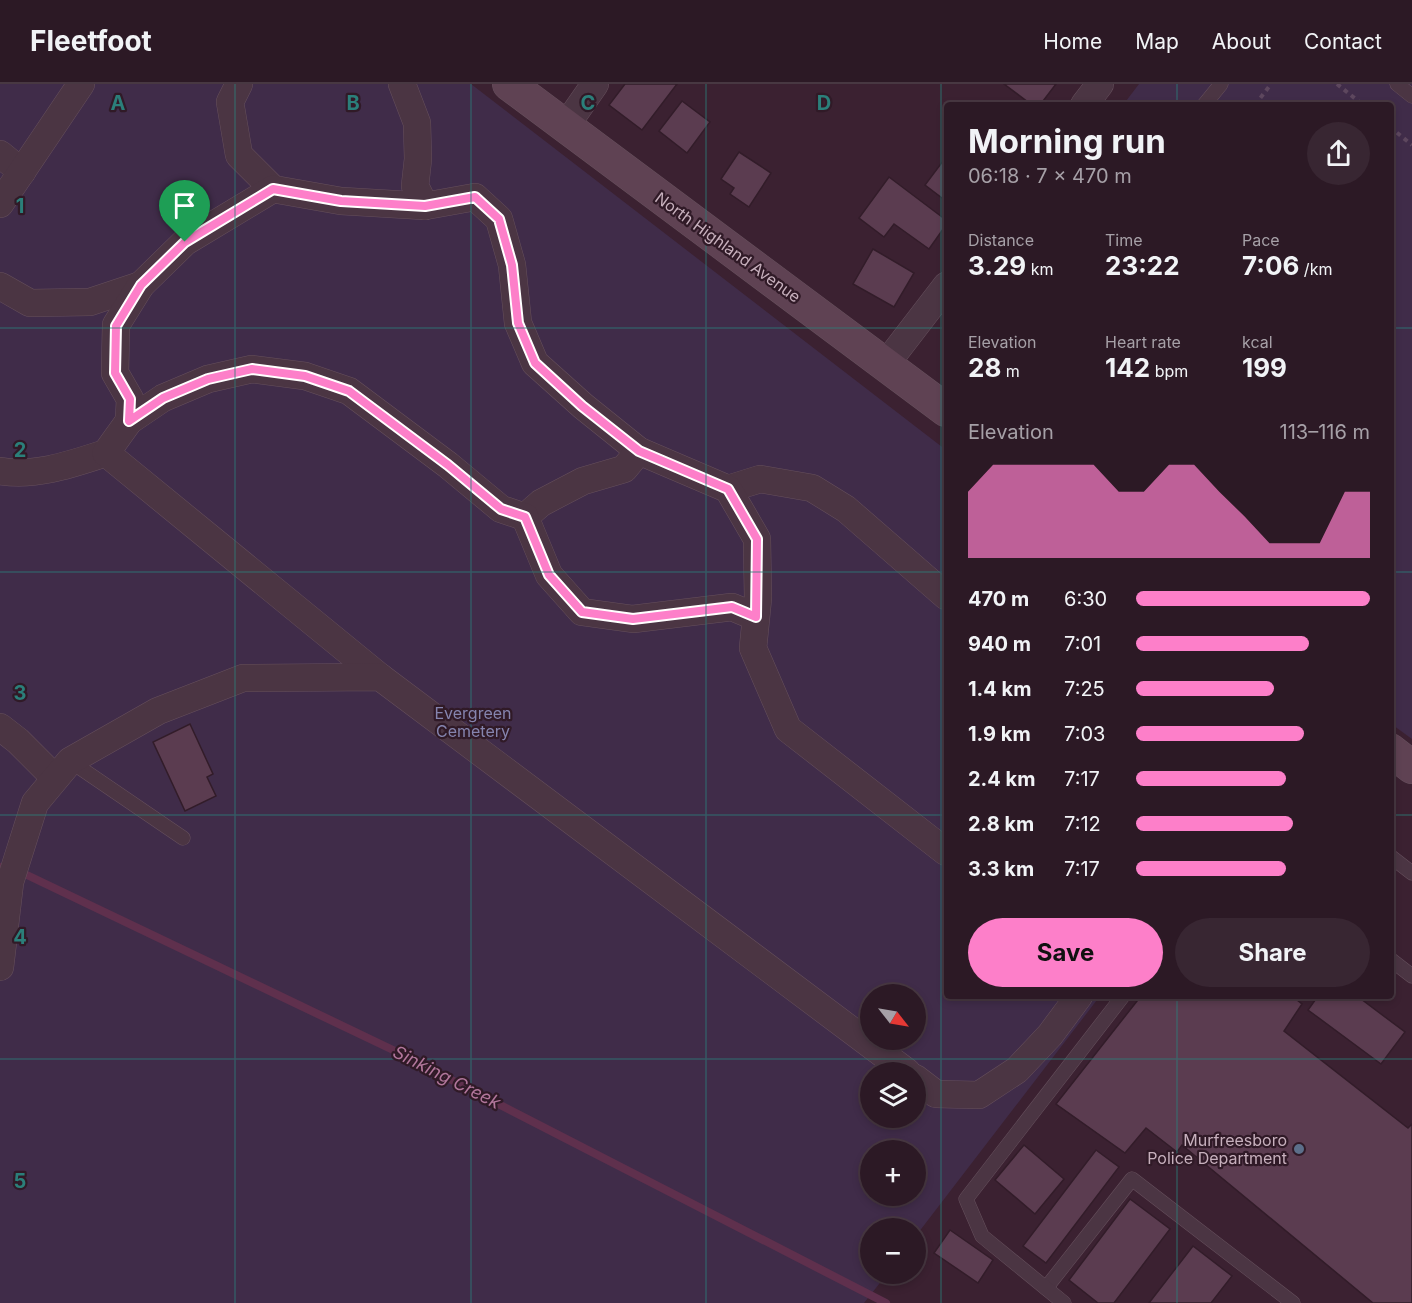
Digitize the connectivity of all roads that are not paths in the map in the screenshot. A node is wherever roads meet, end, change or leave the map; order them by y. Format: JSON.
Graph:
{"nodes":[{"id":1,"x":81,"y":84,"type":"edge"},
{"id":2,"x":239,"y":84,"type":"edge"},
{"id":3,"x":402,"y":84,"type":"edge"},
{"id":4,"x":509,"y":84,"type":"edge"},
{"id":5,"x":595,"y":84,"type":"edge"},
{"id":6,"x":1100,"y":84,"type":"edge"},
{"id":7,"x":1221,"y":84,"type":"edge"},
{"id":8,"x":1397,"y":84,"type":"edge"},
{"id":9,"x":1412,"y":96,"type":"edge"},
{"id":10,"x":1086,"y":102,"type":"edge"},
{"id":11,"x":1206,"y":102,"type":"edge"},
{"id":12,"x":565,"y":127,"type":"junction"},
{"id":13,"x":0,"y":154,"type":"edge"},
{"id":14,"x":22,"y":172,"type":"junction"},
{"id":15,"x":273,"y":189,"type":"junction"},
{"id":16,"x":0,"y":204,"type":"edge"},
{"id":17,"x":425,"y":206,"type":"junction"},
{"id":18,"x":141,"y":285,"type":"junction"},
{"id":19,"x":0,"y":286,"type":"edge"},
{"id":20,"x":944,"y":289,"type":"edge"},
{"id":21,"x":90,"y":302,"type":"junction"},
{"id":22,"x":116,"y":326,"type":"junction"},
{"id":23,"x":886,"y":364,"type":"junction"},
{"id":24,"x":944,"y":408,"type":"edge"},
{"id":25,"x":129,"y":421,"type":"junction"},
{"id":26,"x":639,"y":451,"type":"junction"},
{"id":27,"x":106,"y":453,"type":"junction"},
{"id":28,"x":0,"y":471,"type":"edge"},
{"id":29,"x":728,"y":489,"type":"junction"},
{"id":30,"x":525,"y":517,"type":"junction"},
{"id":31,"x":944,"y":594,"type":"edge"},
{"id":32,"x":756,"y":617,"type":"junction"},
{"id":33,"x":380,"y":677,"type":"junction"},
{"id":34,"x":0,"y":727,"type":"edge"},
{"id":35,"x":1394,"y":753,"type":"edge"},
{"id":36,"x":1412,"y":767,"type":"edge"},
{"id":37,"x":63,"y":770,"type":"junction"},
{"id":38,"x":183,"y":838,"type":"dead end"},
{"id":39,"x":944,"y":850,"type":"edge"},
{"id":40,"x":1394,"y":859,"type":"edge"},
{"id":41,"x":1412,"y":873,"type":"edge"},
{"id":42,"x":1394,"y":962,"type":"edge"},
{"id":43,"x":0,"y":968,"type":"edge"},
{"id":44,"x":1412,"y":976,"type":"edge"},
{"id":45,"x":1077,"y":999,"type":"edge"},
{"id":46,"x":1122,"y":999,"type":"edge"},
{"id":47,"x":894,"y":1062,"type":"edge"},
{"id":48,"x":926,"y":1086,"type":"edge"},
{"id":49,"x":1046,"y":1288,"type":"junction"},
{"id":50,"x":1065,"y":1303,"type":"edge"},
{"id":51,"x":1293,"y":1303,"type":"edge"}],
"edges":[{"from":1,"to":14,"type":"street"},
{"from":2,"to":15,"type":"street"},
{"from":3,"to":17,"type":"street"},
{"from":4,"to":12,"type":"street","name":"North Highland Avenue"},
{"from":5,"to":12,"type":"street"},
{"from":6,"to":10,"type":"street"},
{"from":7,"to":11,"type":"lane"},
{"from":8,"to":9,"type":"lane"},
{"from":12,"to":23,"type":"street","name":"North Highland Avenue"},
{"from":13,"to":14,"type":"street"},
{"from":14,"to":16,"type":"street"},
{"from":15,"to":17,"type":"street"},
{"from":15,"to":18,"type":"street"},
{"from":17,"to":26,"type":"street"},
{"from":18,"to":21,"type":"street"},
{"from":18,"to":22,"type":"street"},
{"from":19,"to":21,"type":"street"},
{"from":20,"to":23,"type":"street"},
{"from":21,"to":22,"type":"street"},
{"from":22,"to":25,"type":"street"},
{"from":23,"to":24,"type":"street","name":"North Highland Avenue"},
{"from":25,"to":27,"type":"street"},
{"from":25,"to":30,"type":"street"},
{"from":26,"to":29,"type":"street"},
{"from":26,"to":30,"type":"street"},
{"from":27,"to":28,"type":"street"},
{"from":27,"to":33,"type":"street"},
{"from":29,"to":31,"type":"street"},
{"from":29,"to":32,"type":"street"},
{"from":30,"to":32,"type":"street"},
{"from":32,"to":39,"type":"street"},
{"from":33,"to":37,"type":"street"},
{"from":33,"to":47,"type":"street"},
{"from":34,"to":37,"type":"street"},
{"from":35,"to":36,"type":"street"},
{"from":37,"to":38,"type":"lane"},
{"from":37,"to":43,"type":"street"},
{"from":40,"to":41,"type":"lane"},
{"from":42,"to":44,"type":"lane"},
{"from":45,"to":48,"type":"street"},
{"from":46,"to":49,"type":"lane"},
{"from":49,"to":50,"type":"lane"},
{"from":49,"to":51,"type":"lane"}]}
